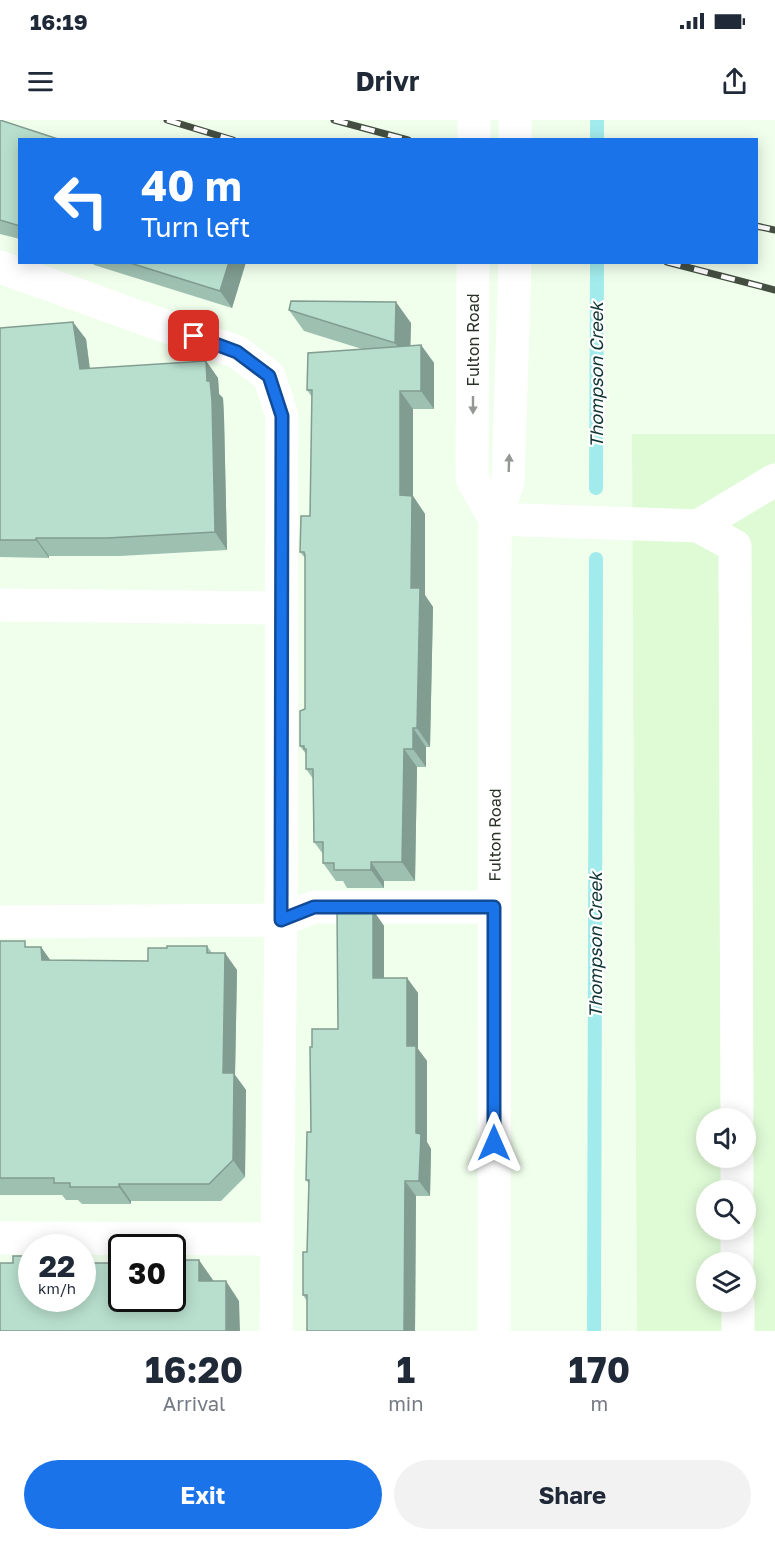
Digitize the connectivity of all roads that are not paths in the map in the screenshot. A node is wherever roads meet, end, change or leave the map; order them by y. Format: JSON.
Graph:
{"nodes":[{"id":1,"x":474,"y":120,"type":"edge"},
{"id":2,"x":515,"y":120,"type":"edge"},
{"id":3,"x":474,"y":138,"type":"edge"},
{"id":4,"x":515,"y":138,"type":"edge"},
{"id":5,"x":474,"y":264,"type":"edge"},
{"id":6,"x":515,"y":264,"type":"edge"},
{"id":7,"x":0,"y":267,"type":"edge"},
{"id":8,"x":775,"y":480,"type":"edge"},
{"id":9,"x":495,"y":519,"type":"junction"},
{"id":10,"x":698,"y":526,"type":"junction"},
{"id":11,"x":0,"y":605,"type":"edge"},
{"id":12,"x":282,"y":608,"type":"junction"},
{"id":13,"x":494,"y":907,"type":"junction"},
{"id":14,"x":281,"y":920,"type":"junction"},
{"id":15,"x":0,"y":922,"type":"edge"},
{"id":16,"x":737,"y":1108,"type":"edge"},
{"id":17,"x":0,"y":1238,"type":"edge"},
{"id":18,"x":276,"y":1239,"type":"junction"},
{"id":19,"x":738,"y":1312,"type":"edge"},
{"id":20,"x":276,"y":1331,"type":"edge"},
{"id":21,"x":494,"y":1331,"type":"edge"},
{"id":22,"x":738,"y":1331,"type":"edge"}],
"edges":[{"from":1,"to":3,"type":"street"},
{"from":2,"to":4,"type":"street"},
{"from":5,"to":9,"type":"street","name":"Fulton Road","one_way":true},
{"from":9,"to":6,"type":"street","name":"Fulton Road","one_way":true},
{"from":7,"to":12,"type":"street"},
{"from":8,"to":10,"type":"street"},
{"from":9,"to":10,"type":"street"},
{"from":9,"to":13,"type":"street","name":"Fulton Road"},
{"from":10,"to":16,"type":"street"},
{"from":11,"to":12,"type":"street"},
{"from":12,"to":14,"type":"street"},
{"from":13,"to":14,"type":"street"},
{"from":13,"to":21,"type":"street","name":"Fulton Road"},
{"from":14,"to":15,"type":"street"},
{"from":14,"to":18,"type":"street"},
{"from":17,"to":18,"type":"street"},
{"from":18,"to":20,"type":"street"},
{"from":19,"to":22,"type":"street"}]}
